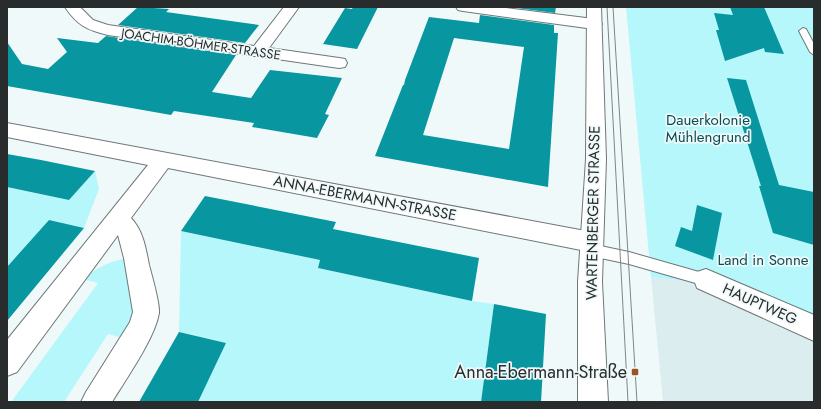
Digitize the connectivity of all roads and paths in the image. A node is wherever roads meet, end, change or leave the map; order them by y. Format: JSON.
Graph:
{"nodes":[{"id":1,"x":72,"y":7,"type":"edge"},
{"id":2,"x":292,"y":7,"type":"edge"},
{"id":3,"x":463,"y":7,"type":"edge"},
{"id":4,"x":594,"y":16,"type":"edge"},
{"id":5,"x":814,"y":32,"type":"edge"},
{"id":6,"x":259,"y":51,"type":"junction"},
{"id":7,"x":814,"y":52,"type":"edge"},
{"id":8,"x":339,"y":63,"type":"dead end"},
{"id":9,"x":7,"y":130,"type":"edge"},
{"id":10,"x":163,"y":160,"type":"junction"},
{"id":11,"x":118,"y":219,"type":"junction"},
{"id":12,"x":591,"y":246,"type":"junction"},
{"id":13,"x":706,"y":280,"type":"joint"},
{"id":14,"x":814,"y":328,"type":"edge"},
{"id":15,"x":7,"y":362,"type":"edge"},
{"id":16,"x":96,"y":402,"type":"edge"},
{"id":17,"x":593,"y":402,"type":"edge"}],
"edges":[{"from":1,"to":6,"type":"street","name":"JOACHIM-BÖHMER-STRASSE"},
{"from":2,"to":6,"type":"street"},
{"from":3,"to":4,"type":"street","name":"WARTENBERGER STRASSE"},
{"from":4,"to":12,"type":"street","name":"WARTENBERGER STRASSE"},
{"from":5,"to":7,"type":"lane"},
{"from":6,"to":8,"type":"street","name":"JOACHIM-BÖHMER-STRASSE"},
{"from":9,"to":10,"type":"street","name":"ANNA-EBERMANN-STRASSE"},
{"from":10,"to":11,"type":"street"},
{"from":10,"to":12,"type":"street","name":"ANNA-EBERMANN-STRASSE"},
{"from":11,"to":15,"type":"street"},
{"from":11,"to":16,"type":"street"},
{"from":12,"to":13,"type":"lane"},
{"from":12,"to":17,"type":"street","name":"WARTENBERGER STRASSE"},
{"from":13,"to":14,"type":"street","name":"HAUPTWEG"}]}
